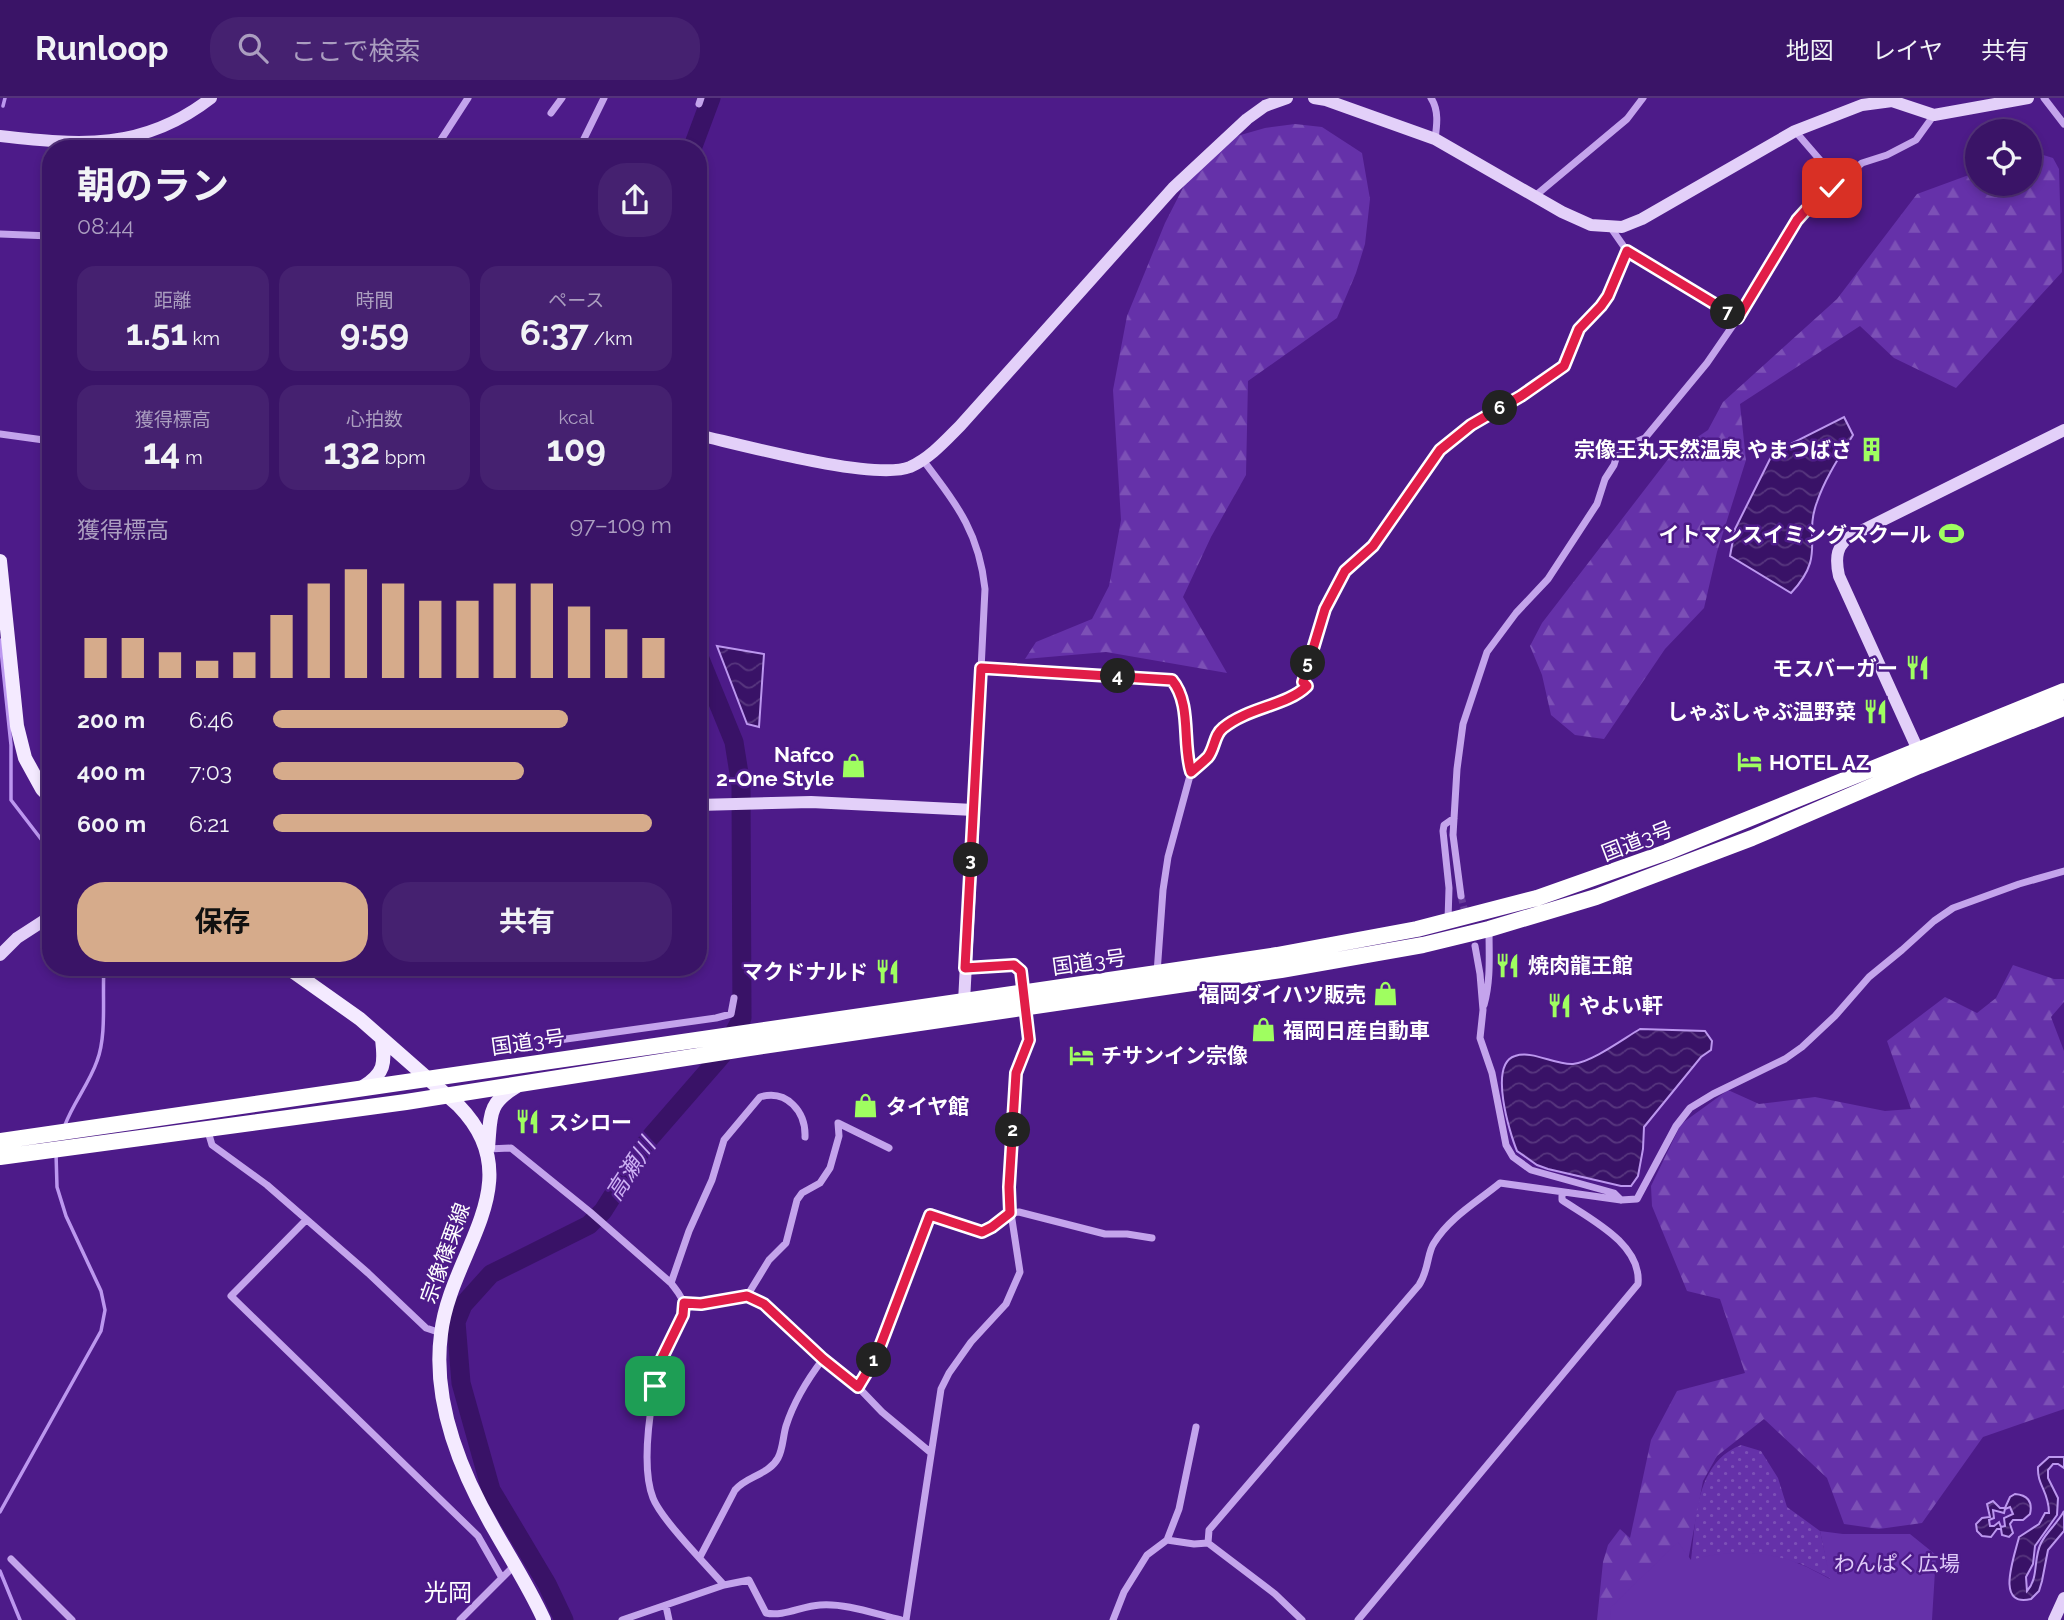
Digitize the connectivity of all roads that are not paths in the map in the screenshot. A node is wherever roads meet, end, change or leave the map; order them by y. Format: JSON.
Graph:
{"nodes":[{"id":1,"x":211,"y":98,"type":"edge"},
{"id":2,"x":468,"y":98,"type":"edge"},
{"id":3,"x":562,"y":98,"type":"edge"},
{"id":4,"x":604,"y":98,"type":"edge"},
{"id":5,"x":1287,"y":98,"type":"edge"},
{"id":6,"x":1314,"y":98,"type":"edge"},
{"id":7,"x":1431,"y":98,"type":"edge"},
{"id":8,"x":1643,"y":98,"type":"edge"},
{"id":9,"x":2028,"y":98,"type":"edge"},
{"id":10,"x":2044,"y":98,"type":"edge"},
{"id":11,"x":1892,"y":100,"type":"edge"},
{"id":12,"x":551,"y":113,"type":"dead end"},
{"id":13,"x":1934,"y":115,"type":"junction"},
{"id":14,"x":2064,"y":124,"type":"edge"},
{"id":15,"x":1795,"y":131,"type":"junction"},
{"id":16,"x":0,"y":136,"type":"edge"},
{"id":17,"x":1435,"y":139,"type":"junction"},
{"id":18,"x":42,"y":140,"type":"edge"},
{"id":19,"x":108,"y":140,"type":"edge"},
{"id":20,"x":441,"y":140,"type":"edge"},
{"id":21,"x":583,"y":140,"type":"edge"},
{"id":22,"x":1839,"y":182,"type":"junction"},
{"id":23,"x":1535,"y":196,"type":"junction"},
{"id":24,"x":1611,"y":228,"type":"junction"},
{"id":25,"x":0,"y":234,"type":"edge"},
{"id":26,"x":42,"y":236,"type":"edge"},
{"id":27,"x":1627,"y":251,"type":"junction"},
{"id":28,"x":1738,"y":318,"type":"junction"},
{"id":29,"x":2064,"y":430,"type":"edge"},
{"id":30,"x":0,"y":434,"type":"edge"},
{"id":31,"x":707,"y":437,"type":"edge"},
{"id":32,"x":42,"y":440,"type":"edge"},
{"id":33,"x":923,"y":460,"type":"junction"},
{"id":34,"x":0,"y":561,"type":"edge"},
{"id":35,"x":981,"y":668,"type":"junction"},
{"id":36,"x":2064,"y":691,"type":"edge"},
{"id":37,"x":2064,"y":708,"type":"edge"},
{"id":38,"x":1918,"y":750,"type":"junction"},
{"id":39,"x":1191,"y":772,"type":"junction"},
{"id":40,"x":42,"y":789,"type":"edge"},
{"id":41,"x":707,"y":805,"type":"edge"},
{"id":42,"x":974,"y":810,"type":"junction"},
{"id":43,"x":1454,"y":818,"type":"junction"},
{"id":44,"x":2064,"y":871,"type":"edge"},
{"id":45,"x":1461,"y":897,"type":"tunnel mouth"},
{"id":46,"x":42,"y":922,"type":"edge"},
{"id":47,"x":1448,"y":923,"type":"junction"},
{"id":48,"x":1489,"y":929,"type":"junction"},
{"id":49,"x":1475,"y":946,"type":"dead end"},
{"id":50,"x":0,"y":955,"type":"edge"},
{"id":51,"x":965,"y":968,"type":"junction"},
{"id":52,"x":1157,"y":973,"type":"junction"},
{"id":53,"x":299,"y":976,"type":"edge"},
{"id":54,"x":734,"y":998,"type":"dead end"},
{"id":55,"x":964,"y":1002,"type":"junction"},
{"id":56,"x":1482,"y":1010,"type":"junction"},
{"id":57,"x":382,"y":1039,"type":"junction"},
{"id":58,"x":559,"y":1040,"type":"dead end"},
{"id":59,"x":426,"y":1078,"type":"junction"},
{"id":60,"x":519,"y":1085,"type":"junction"},
{"id":61,"x":363,"y":1087,"type":"junction"},
{"id":62,"x":447,"y":1096,"type":"junction"},
{"id":63,"x":207,"y":1127,"type":"junction"},
{"id":64,"x":805,"y":1137,"type":"dead end"},
{"id":65,"x":0,"y":1141,"type":"edge"},
{"id":66,"x":889,"y":1148,"type":"dead end"},
{"id":67,"x":488,"y":1149,"type":"junction"},
{"id":68,"x":0,"y":1157,"type":"edge"},
{"id":69,"x":1562,"y":1192,"type":"junction"},
{"id":70,"x":1621,"y":1200,"type":"junction"},
{"id":71,"x":1010,"y":1213,"type":"junction"},
{"id":72,"x":306,"y":1220,"type":"junction"},
{"id":73,"x":1152,"y":1238,"type":"dead end"},
{"id":74,"x":671,"y":1283,"type":"junction"},
{"id":75,"x":747,"y":1296,"type":"junction"},
{"id":76,"x":684,"y":1303,"type":"junction"},
{"id":77,"x":441,"y":1332,"type":"junction"},
{"id":78,"x":823,"y":1359,"type":"junction"},
{"id":79,"x":858,"y":1387,"type":"junction"},
{"id":80,"x":1196,"y":1427,"type":"dead end"},
{"id":81,"x":930,"y":1452,"type":"junction"},
{"id":82,"x":1167,"y":1540,"type":"junction"},
{"id":83,"x":1208,"y":1543,"type":"junction"},
{"id":84,"x":700,"y":1558,"type":"junction"},
{"id":85,"x":10,"y":1559,"type":"dead end"},
{"id":86,"x":516,"y":1564,"type":"junction"},
{"id":87,"x":502,"y":1578,"type":"junction"},
{"id":88,"x":724,"y":1586,"type":"junction"},
{"id":89,"x":2064,"y":1598,"type":"edge"},
{"id":90,"x":666,"y":1606,"type":"junction"},
{"id":91,"x":72,"y":1620,"type":"edge"},
{"id":92,"x":460,"y":1620,"type":"edge"},
{"id":93,"x":544,"y":1620,"type":"edge"},
{"id":94,"x":622,"y":1620,"type":"edge"},
{"id":95,"x":669,"y":1620,"type":"edge"},
{"id":96,"x":904,"y":1620,"type":"edge"},
{"id":97,"x":1113,"y":1620,"type":"edge"},
{"id":98,"x":1302,"y":1620,"type":"edge"},
{"id":99,"x":1358,"y":1620,"type":"edge"},
{"id":100,"x":2054,"y":1620,"type":"edge"}],
"edges":[{"from":1,"to":19,"type":"street"},
{"from":2,"to":20,"type":"street"},
{"from":3,"to":12,"type":"street"},
{"from":4,"to":21,"type":"street"},
{"from":5,"to":33,"type":"street"},
{"from":6,"to":17,"type":"street"},
{"from":7,"to":17,"type":"street"},
{"from":8,"to":23,"type":"street"},
{"from":9,"to":13,"type":"street"},
{"from":10,"to":14,"type":"street"},
{"from":11,"to":13,"type":"street"},
{"from":11,"to":15,"type":"street"},
{"from":13,"to":22,"type":"street"},
{"from":15,"to":22,"type":"street"},
{"from":15,"to":24,"type":"street"},
{"from":16,"to":18,"type":"street"},
{"from":17,"to":23,"type":"street"},
{"from":22,"to":28,"type":"street"},
{"from":23,"to":24,"type":"street"},
{"from":24,"to":27,"type":"street"},
{"from":25,"to":26,"type":"street"},
{"from":27,"to":28,"type":"street"},
{"from":27,"to":39,"type":"street"},
{"from":28,"to":43,"type":"street"},
{"from":29,"to":38,"type":"street"},
{"from":30,"to":32,"type":"street"},
{"from":31,"to":33,"type":"street"},
{"from":33,"to":35,"type":"street"},
{"from":34,"to":40,"type":"main road"},
{"from":35,"to":39,"type":"street"},
{"from":35,"to":42,"type":"street"},
{"from":36,"to":38,"type":"highway","name":"国道3号"},
{"from":37,"to":48,"type":"highway","name":"国道3号"},
{"from":38,"to":47,"type":"highway","name":"国道3号"},
{"from":39,"to":52,"type":"street"},
{"from":41,"to":42,"type":"street"},
{"from":42,"to":51,"type":"street"},
{"from":43,"to":45,"type":"street"},
{"from":43,"to":47,"type":"street"},
{"from":44,"to":70,"type":"street"},
{"from":46,"to":50,"type":"street"},
{"from":47,"to":52,"type":"highway","name":"国道3号"},
{"from":48,"to":56,"type":"street"},
{"from":48,"to":60,"type":"highway","name":"国道3号"},
{"from":49,"to":56,"type":"street"},
{"from":51,"to":55,"type":"street"},
{"from":51,"to":71,"type":"street","bridge":true},
{"from":52,"to":55,"type":"highway","name":"国道3号"},
{"from":53,"to":57,"type":"main road","name":"宗像篠栗線"},
{"from":54,"to":58,"type":"street"},
{"from":55,"to":59,"type":"highway","name":"国道3号"},
{"from":56,"to":70,"type":"street"},
{"from":57,"to":59,"type":"main road","name":"宗像篠栗線"},
{"from":57,"to":61,"type":"main road"},
{"from":59,"to":61,"type":"highway","name":"国道3号"},
{"from":59,"to":62,"type":"main road","name":"宗像篠栗線"},
{"from":60,"to":62,"type":"highway","name":"国道3号"},
{"from":60,"to":67,"type":"main road"},
{"from":61,"to":65,"type":"highway","name":"国道3号"},
{"from":62,"to":63,"type":"highway","name":"国道3号"},
{"from":62,"to":67,"type":"main road","name":"宗像篠栗線"},
{"from":63,"to":68,"type":"highway","name":"国道3号"},
{"from":63,"to":72,"type":"street"},
{"from":64,"to":74,"type":"street"},
{"from":66,"to":75,"type":"street"},
{"from":67,"to":74,"type":"street"},
{"from":67,"to":77,"type":"main road","name":"宗像篠栗線"},
{"from":69,"to":70,"type":"street"},
{"from":69,"to":83,"type":"street"},
{"from":69,"to":99,"type":"street"},
{"from":71,"to":73,"type":"street"},
{"from":71,"to":79,"type":"street"},
{"from":71,"to":81,"type":"street"},
{"from":72,"to":77,"type":"street"},
{"from":72,"to":87,"type":"street"},
{"from":74,"to":76,"type":"street"},
{"from":75,"to":76,"type":"street"},
{"from":75,"to":78,"type":"street"},
{"from":76,"to":84,"type":"street"},
{"from":77,"to":86,"type":"main road","name":"宗像篠栗線"},
{"from":78,"to":79,"type":"street"},
{"from":78,"to":84,"type":"street"},
{"from":79,"to":81,"type":"street"},
{"from":80,"to":82,"type":"street"},
{"from":81,"to":96,"type":"street"},
{"from":82,"to":83,"type":"street"},
{"from":82,"to":97,"type":"street"},
{"from":83,"to":98,"type":"street"},
{"from":84,"to":88,"type":"street"},
{"from":85,"to":91,"type":"street"},
{"from":86,"to":87,"type":"street"},
{"from":86,"to":93,"type":"main road","name":"宗像篠栗線"},
{"from":87,"to":92,"type":"street"},
{"from":88,"to":90,"type":"street"},
{"from":88,"to":96,"type":"street"},
{"from":89,"to":100,"type":"street"},
{"from":90,"to":94,"type":"street"},
{"from":90,"to":95,"type":"street"}]}
